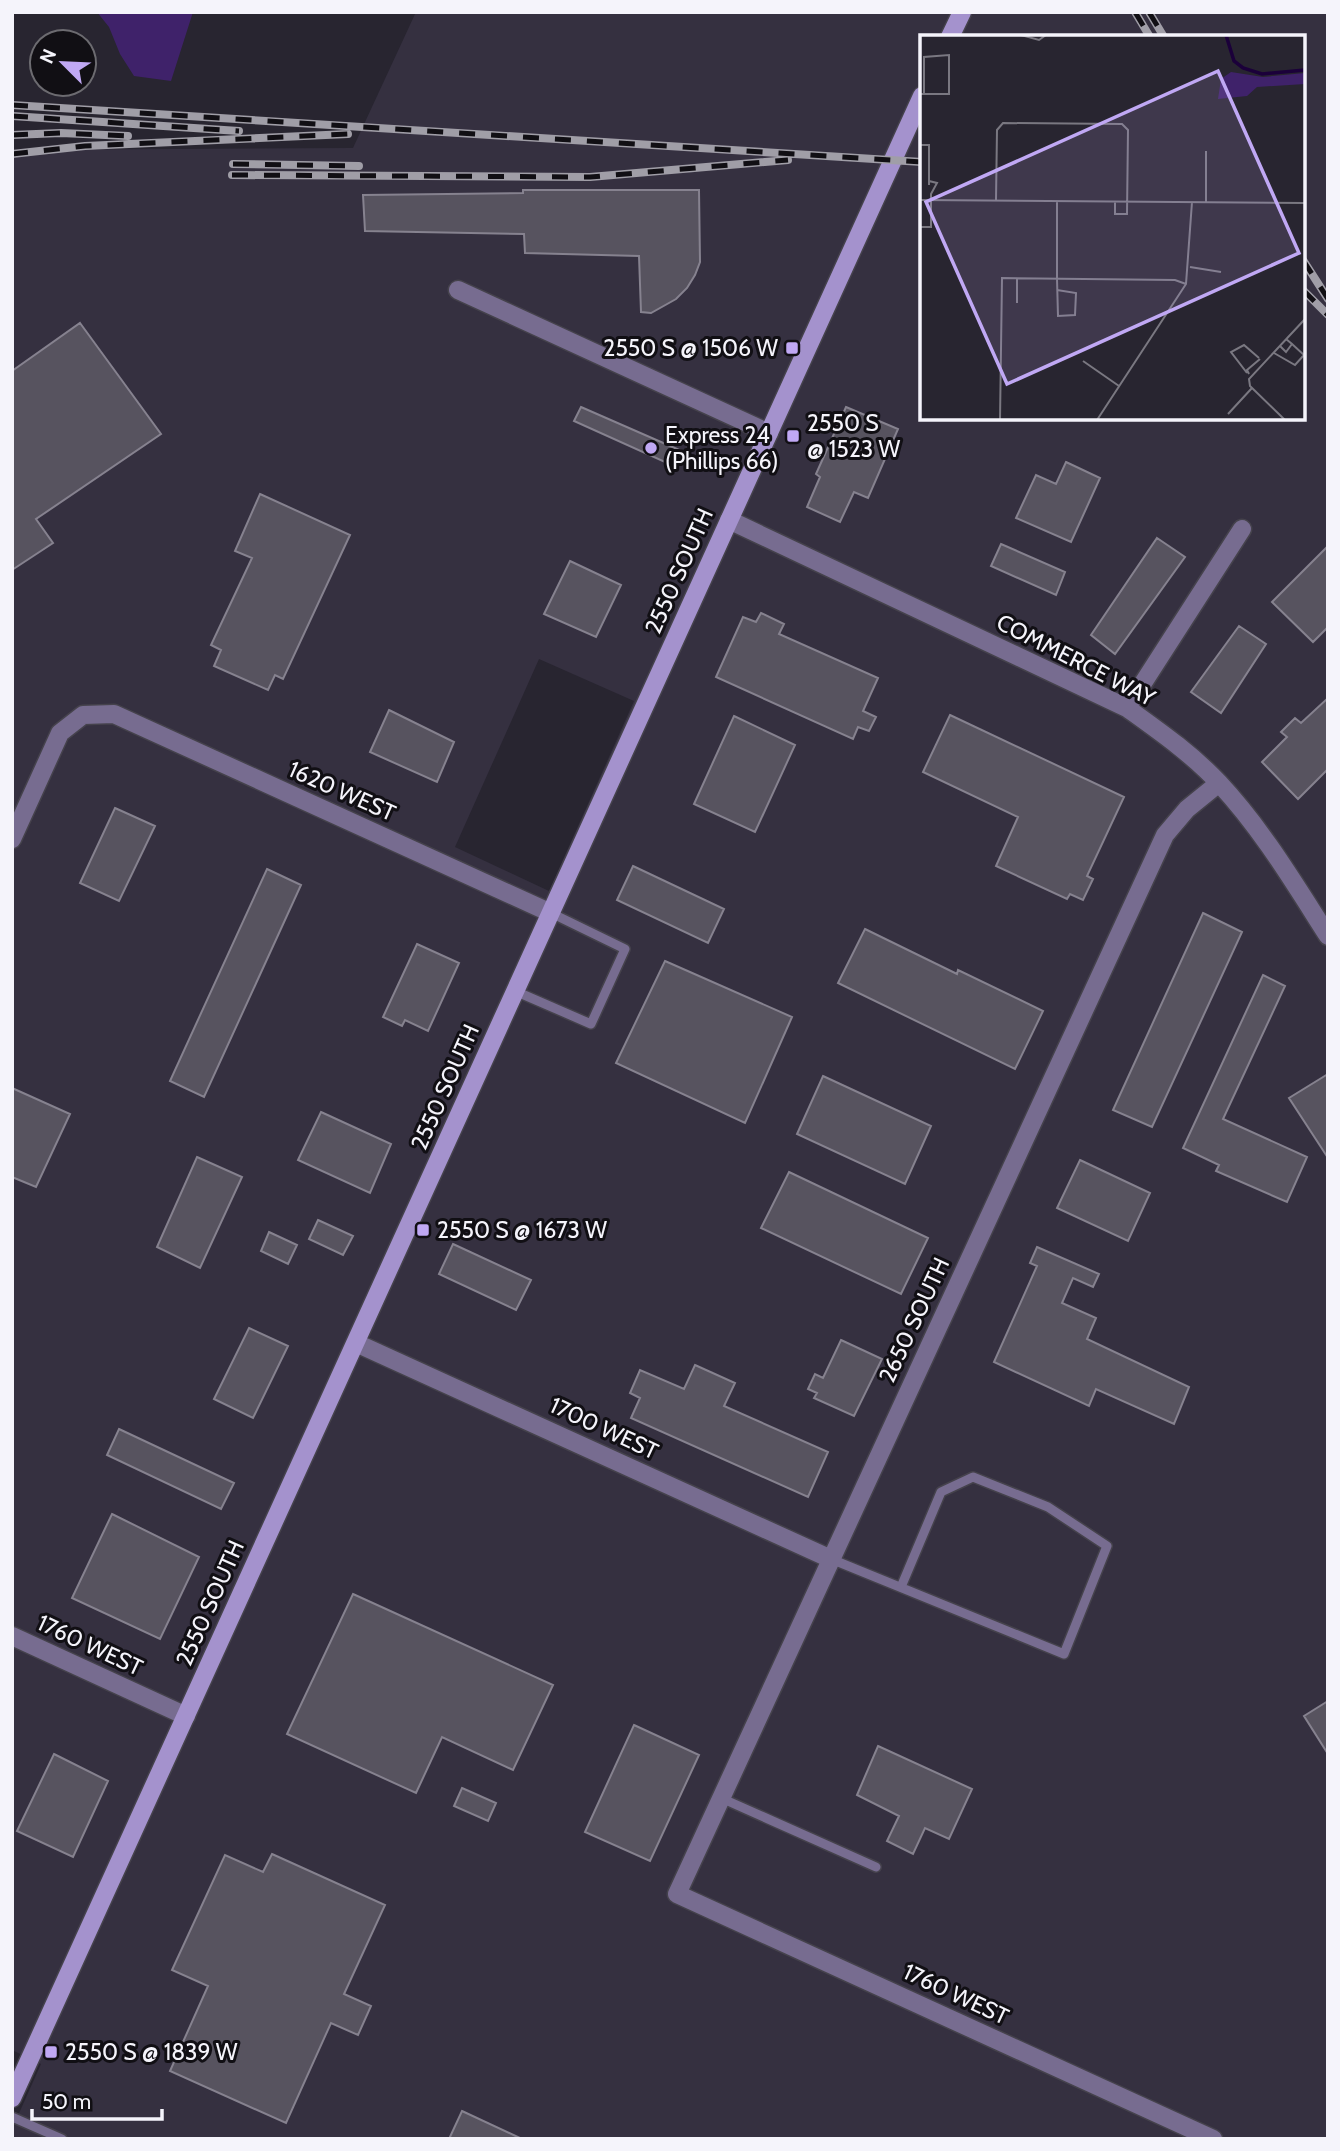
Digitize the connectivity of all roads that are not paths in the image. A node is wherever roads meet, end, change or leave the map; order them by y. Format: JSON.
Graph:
{"nodes":[{"id":1,"x":962,"y":12,"type":"edge"},
{"id":2,"x":951,"y":35,"type":"edge"},
{"id":3,"x":920,"y":100,"type":"edge"},
{"id":4,"x":458,"y":290,"type":"dead end"},
{"id":5,"x":769,"y":433,"type":"junction"},
{"id":6,"x":729,"y":520,"type":"junction"},
{"id":7,"x":1242,"y":529,"type":"dead end"},
{"id":8,"x":1127,"y":708,"type":"junction"},
{"id":9,"x":1219,"y":783,"type":"junction"},
{"id":10,"x":12,"y":839,"type":"edge"},
{"id":11,"x":551,"y":913,"type":"junction"},
{"id":12,"x":1328,"y":936,"type":"edge"},
{"id":13,"x":515,"y":991,"type":"junction"},
{"id":14,"x":356,"y":1343,"type":"junction"},
{"id":15,"x":831,"y":1559,"type":"junction"},
{"id":16,"x":901,"y":1587,"type":"junction"},
{"id":17,"x":12,"y":1636,"type":"edge"},
{"id":18,"x":186,"y":1716,"type":"junction"},
{"id":19,"x":721,"y":1798,"type":"junction"},
{"id":20,"x":876,"y":1867,"type":"dead end"},
{"id":21,"x":677,"y":1894,"type":"joint"},
{"id":22,"x":12,"y":2098,"type":"edge"},
{"id":23,"x":12,"y":2117,"type":"edge"},
{"id":24,"x":59,"y":2138,"type":"edge"},
{"id":25,"x":1213,"y":2139,"type":"edge"}],
"edges":[{"from":1,"to":2,"type":"main road"},
{"from":3,"to":5,"type":"main road","name":"2550 SOUTH"},
{"from":4,"to":5,"type":"street"},
{"from":5,"to":6,"type":"main road","name":"2550 SOUTH"},
{"from":6,"to":8,"type":"street","name":"COMMERCE WAY"},
{"from":6,"to":11,"type":"main road","name":"2550 SOUTH"},
{"from":7,"to":8,"type":"street"},
{"from":8,"to":9,"type":"street","name":"COMMERCE WAY"},
{"from":9,"to":12,"type":"street","name":"COMMERCE WAY"},
{"from":9,"to":15,"type":"street","name":"2650 SOUTH"},
{"from":10,"to":11,"type":"street","name":"1620 WEST"},
{"from":11,"to":13,"type":"main road","name":"2550 SOUTH"},
{"from":11,"to":13,"type":"lane"},
{"from":13,"to":14,"type":"main road","name":"2550 SOUTH"},
{"from":14,"to":15,"type":"street","name":"1700 WEST"},
{"from":14,"to":18,"type":"main road","name":"2550 SOUTH"},
{"from":15,"to":16,"type":"lane"},
{"from":15,"to":19,"type":"street","name":"2650 SOUTH"},
{"from":16,"to":16,"type":"lane"},
{"from":17,"to":18,"type":"street","name":"1760 WEST"},
{"from":18,"to":22,"type":"main road","name":"2550 SOUTH"},
{"from":19,"to":20,"type":"lane"},
{"from":19,"to":21,"type":"street","name":"2650 SOUTH"},
{"from":21,"to":25,"type":"street","name":"1760 WEST"},
{"from":23,"to":24,"type":"lane"}]}
